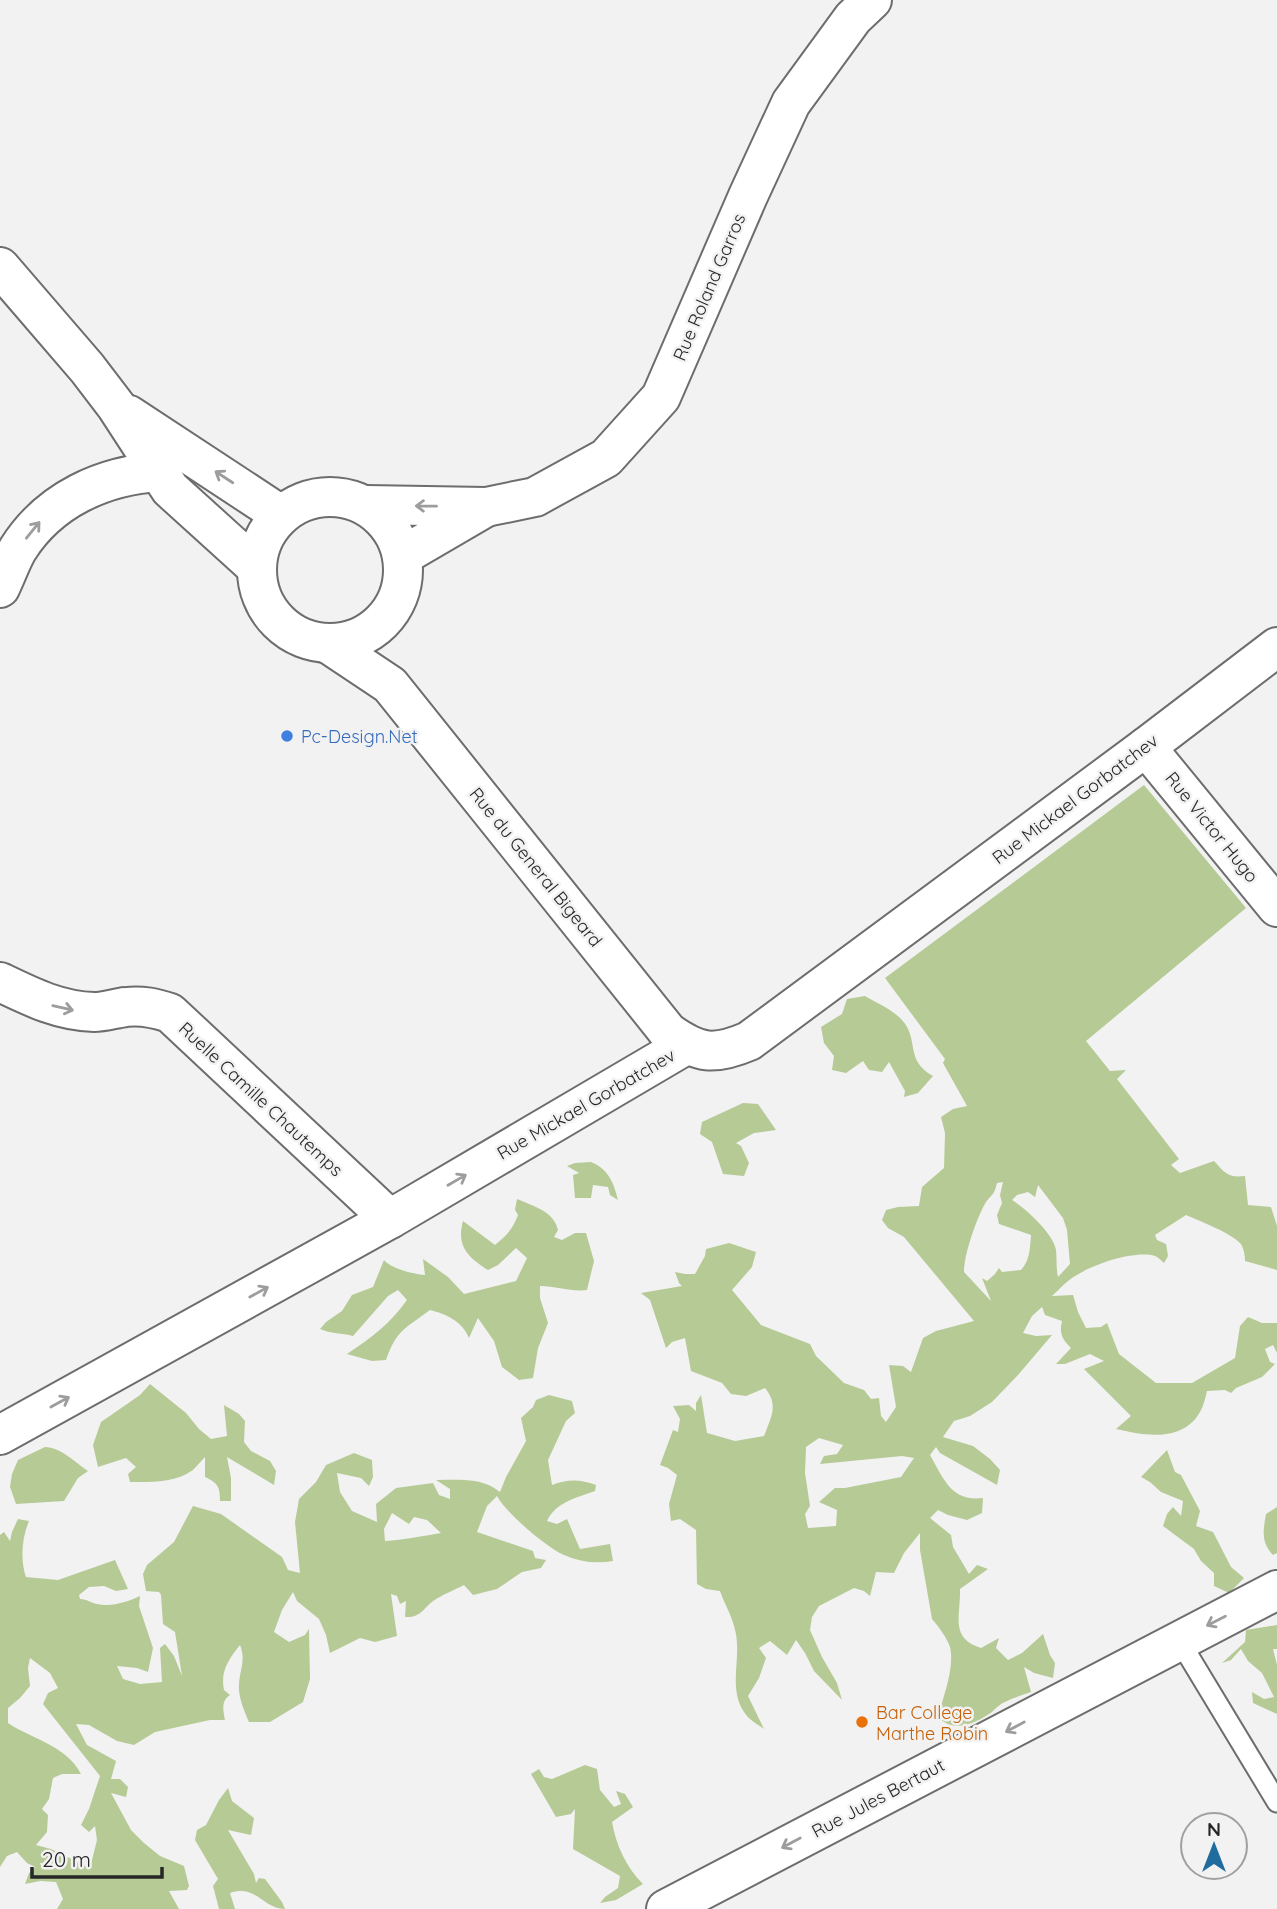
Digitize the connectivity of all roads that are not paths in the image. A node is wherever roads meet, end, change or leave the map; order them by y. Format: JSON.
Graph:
{"nodes":[{"id":1,"x":872,"y":0,"type":"edge"},
{"id":2,"x":0,"y":267,"type":"edge"},
{"id":3,"x":116,"y":406,"type":"junction"},
{"id":4,"x":160,"y":472,"type":"junction"},
{"id":5,"x":366,"y":505,"type":"junction"},
{"id":6,"x":485,"y":507,"type":"junction"},
{"id":7,"x":281,"y":515,"type":"junction"},
{"id":8,"x":402,"y":556,"type":"junction"},
{"id":9,"x":256,"y":566,"type":"junction"},
{"id":10,"x":0,"y":589,"type":"edge"},
{"id":11,"x":376,"y":628,"type":"junction"},
{"id":12,"x":327,"y":643,"type":"junction"},
{"id":13,"x":1277,"y":647,"type":"edge"},
{"id":14,"x":390,"y":685,"type":"junction"},
{"id":15,"x":1146,"y":747,"type":"junction"},
{"id":16,"x":1277,"y":907,"type":"edge"},
{"id":17,"x":0,"y":982,"type":"edge"},
{"id":18,"x":686,"y":1045,"type":"junction"},
{"id":19,"x":390,"y":1219,"type":"junction"},
{"id":20,"x":0,"y":1435,"type":"edge"},
{"id":21,"x":1277,"y":1590,"type":"edge"},
{"id":22,"x":1180,"y":1640,"type":"junction"},
{"id":23,"x":1277,"y":1802,"type":"edge"},
{"id":24,"x":666,"y":1909,"type":"edge"}],
"edges":[{"from":1,"to":6,"type":"street","name":"Rue Roland Garros"},
{"from":2,"to":3,"type":"street"},
{"from":3,"to":4,"type":"street"},
{"from":7,"to":3,"type":"street","one_way":true},
{"from":4,"to":9,"type":"street"},
{"from":10,"to":4,"type":"street","one_way":true},
{"from":6,"to":5,"type":"street","name":"Rue Roland Garros","one_way":true},
{"from":5,"to":7,"type":"street"},
{"from":5,"to":8,"type":"street"},
{"from":6,"to":8,"type":"street","name":"Rue Roland Garros"},
{"from":7,"to":9,"type":"street"},
{"from":8,"to":11,"type":"street"},
{"from":9,"to":12,"type":"street"},
{"from":11,"to":12,"type":"street"},
{"from":11,"to":14,"type":"street","name":"Rue du General Bigeard"},
{"from":12,"to":14,"type":"street","name":"Rue du General Bigeard"},
{"from":13,"to":15,"type":"street","name":"Rue Mickael Gorbatchev"},
{"from":14,"to":18,"type":"street","name":"Rue du General Bigeard"},
{"from":15,"to":16,"type":"street","name":"Rue Victor Hugo"},
{"from":15,"to":18,"type":"street","name":"Rue Mickael Gorbatchev"},
{"from":17,"to":19,"type":"street","name":"Ruelle Camille Chautemps","one_way":true},
{"from":19,"to":18,"type":"street","name":"Rue Mickael Gorbatchev","one_way":true},
{"from":20,"to":19,"type":"street","name":"Rue Mickael Gorbatchev","one_way":true},
{"from":21,"to":22,"type":"street","name":"Rue Jules Bertaut","one_way":true},
{"from":22,"to":23,"type":"lane"},
{"from":22,"to":24,"type":"street","name":"Rue Jules Bertaut","one_way":true}]}
